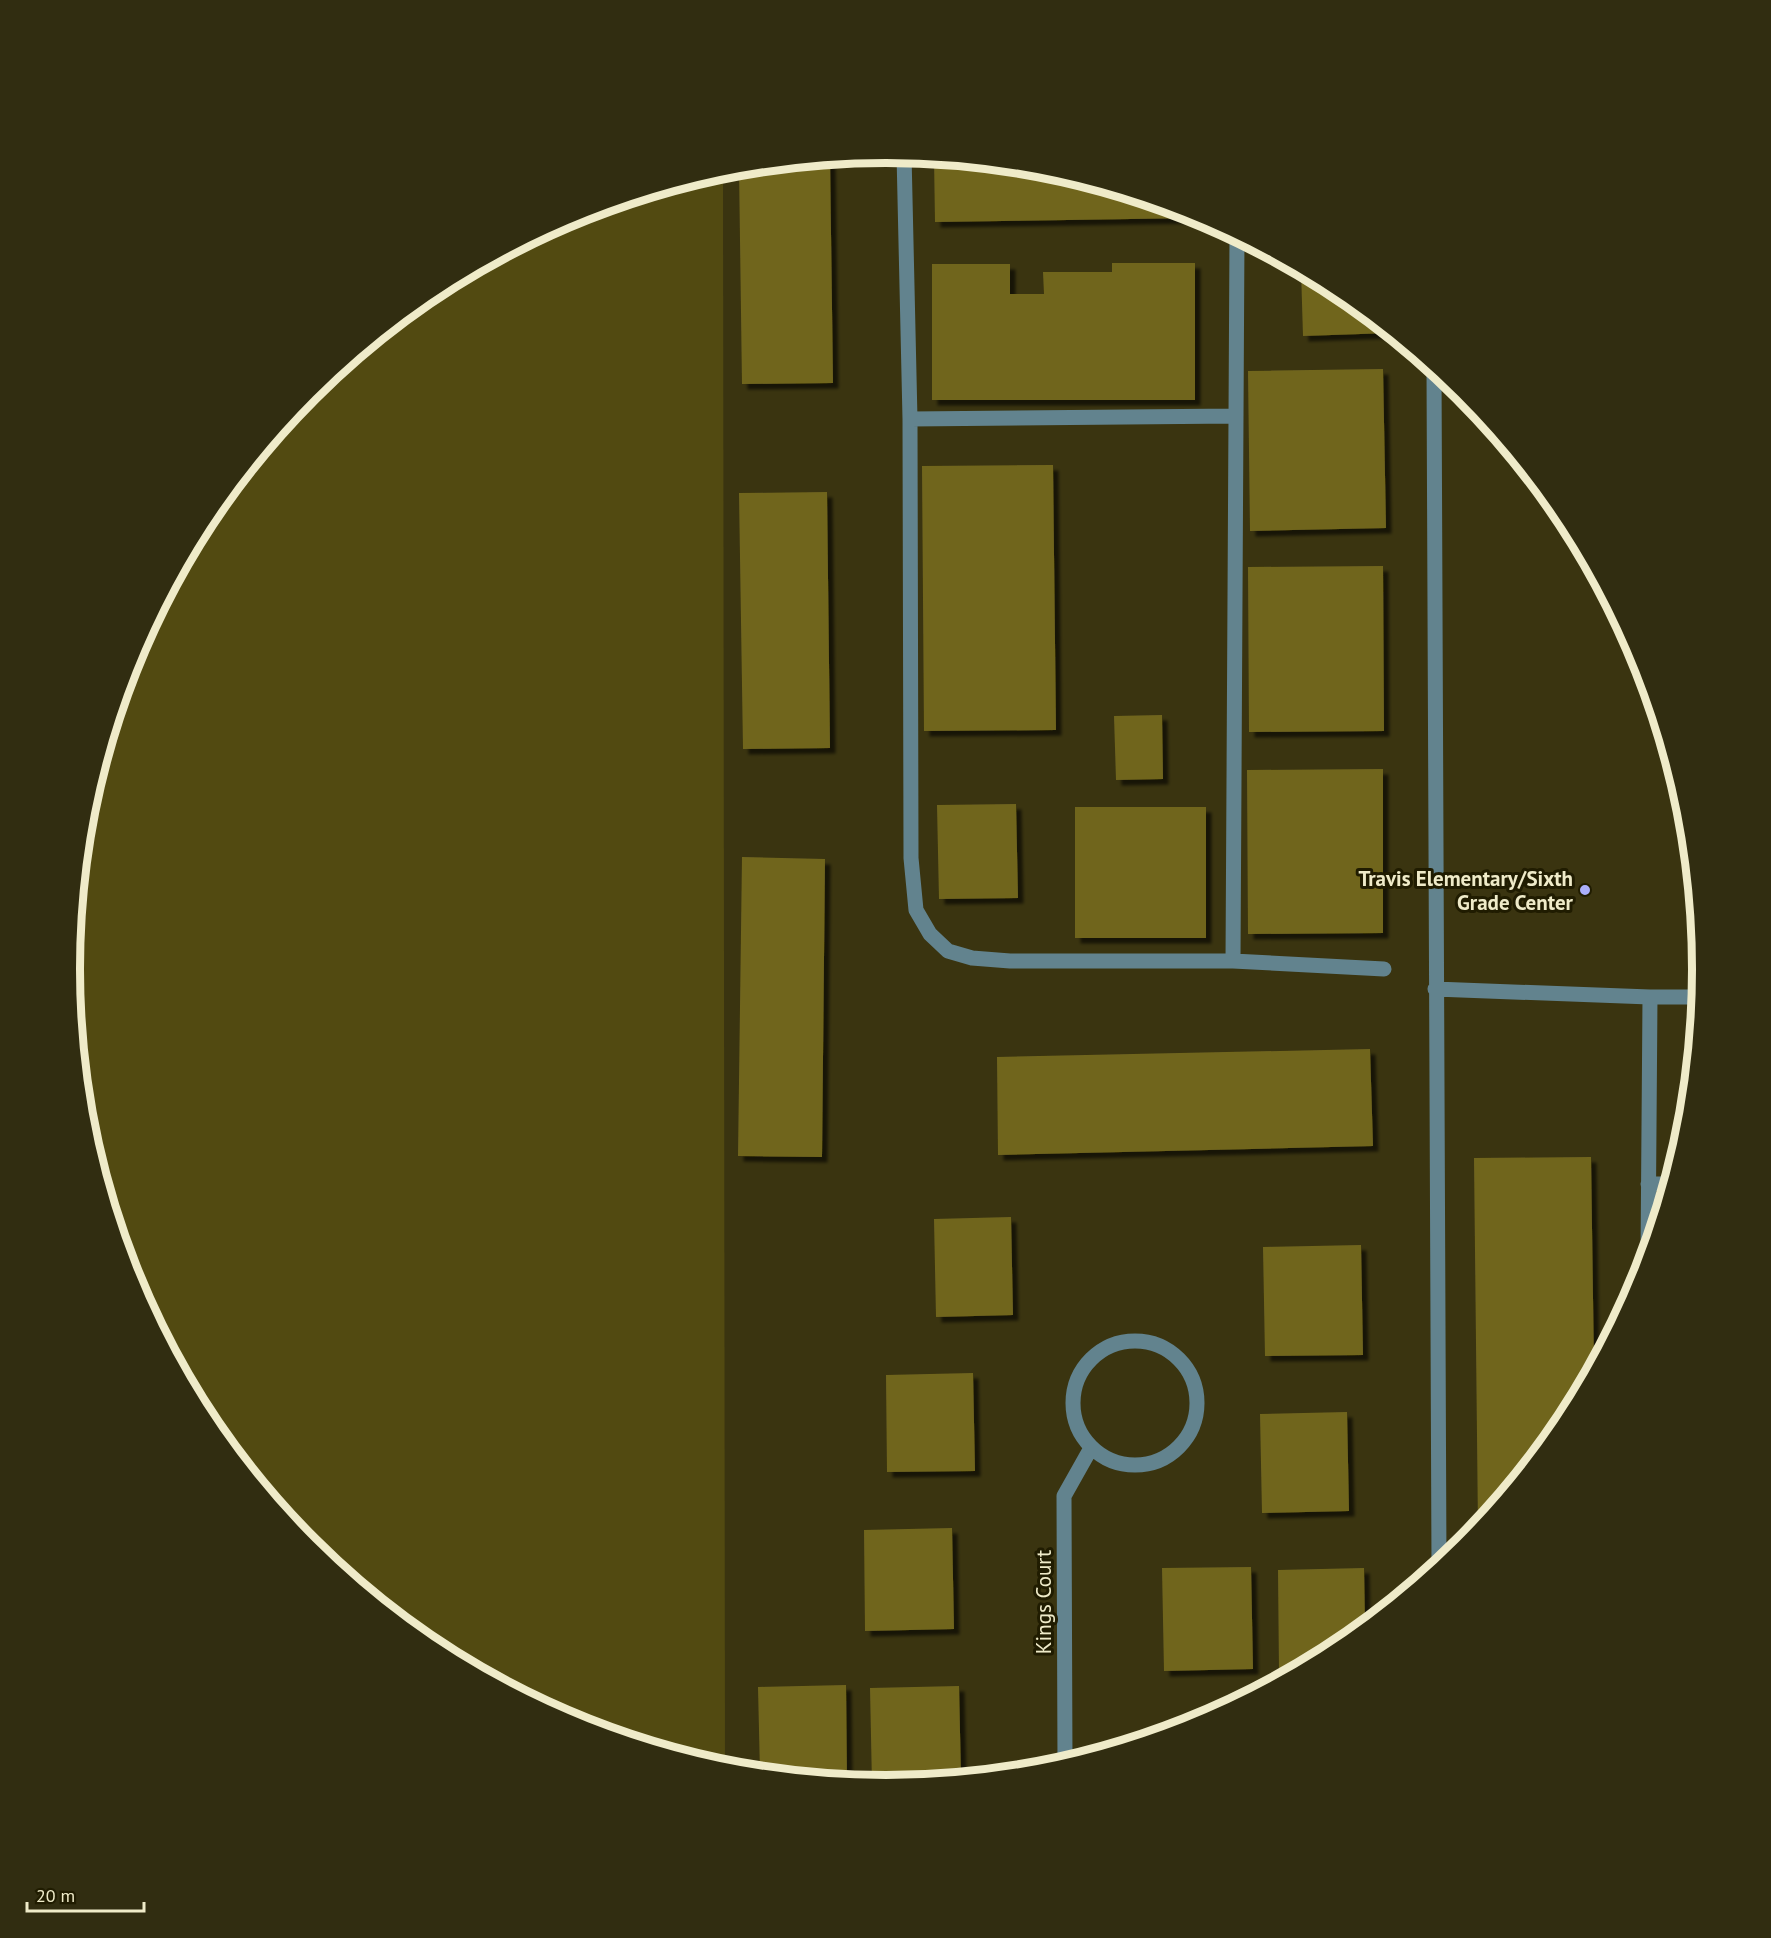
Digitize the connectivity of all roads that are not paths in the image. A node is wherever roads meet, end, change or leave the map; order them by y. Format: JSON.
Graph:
{"nodes":[{"id":1,"x":904,"y":164,"type":"edge"},
{"id":2,"x":1237,"y":244,"type":"edge"},
{"id":3,"x":1434,"y":379,"type":"edge"},
{"id":4,"x":1236,"y":416,"type":"junction"},
{"id":5,"x":910,"y":419,"type":"junction"},
{"id":6,"x":1233,"y":961,"type":"junction"},
{"id":7,"x":1384,"y":969,"type":"dead end"},
{"id":8,"x":1435,"y":989,"type":"junction"},
{"id":9,"x":1650,"y":997,"type":"junction"},
{"id":10,"x":1691,"y":997,"type":"edge"},
{"id":11,"x":1648,"y":1184,"type":"junction"},
{"id":12,"x":1662,"y":1184,"type":"edge"},
{"id":13,"x":1648,"y":1231,"type":"edge"},
{"id":14,"x":1091,"y":1448,"type":"junction"},
{"id":15,"x":1439,"y":1554,"type":"edge"},
{"id":16,"x":1065,"y":1755,"type":"edge"}],
"edges":[{"from":1,"to":5,"type":"street"},
{"from":2,"to":4,"type":"street"},
{"from":3,"to":8,"type":"street"},
{"from":4,"to":5,"type":"street"},
{"from":4,"to":6,"type":"street"},
{"from":5,"to":6,"type":"street"},
{"from":6,"to":7,"type":"street"},
{"from":8,"to":9,"type":"street"},
{"from":8,"to":15,"type":"street"},
{"from":9,"to":10,"type":"street"},
{"from":9,"to":11,"type":"street"},
{"from":11,"to":12,"type":"street"},
{"from":11,"to":13,"type":"street"},
{"from":14,"to":14,"type":"street"},
{"from":14,"to":16,"type":"street","name":"Kings Court"}]}
